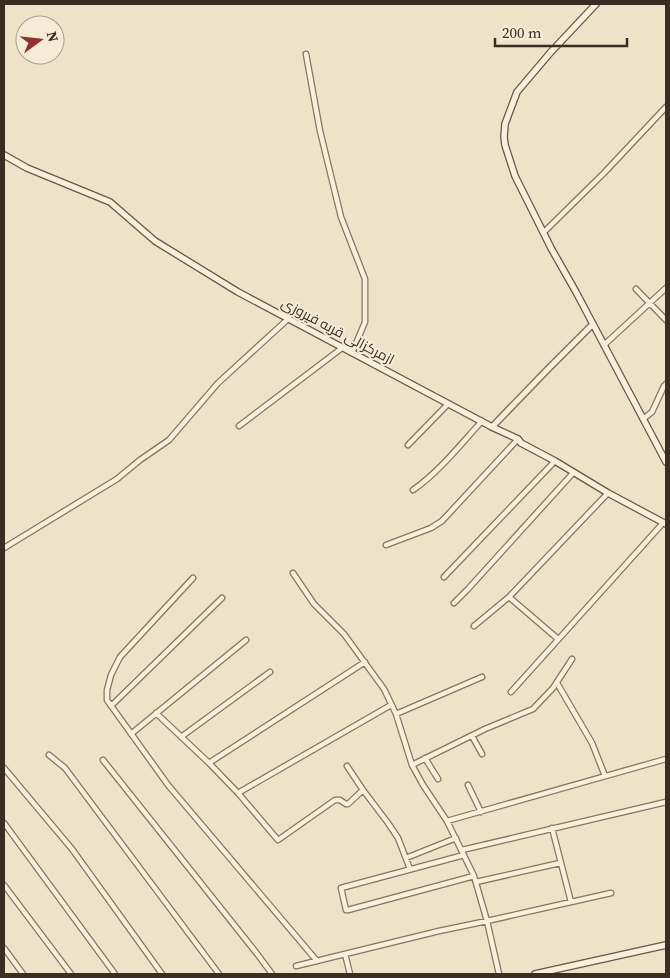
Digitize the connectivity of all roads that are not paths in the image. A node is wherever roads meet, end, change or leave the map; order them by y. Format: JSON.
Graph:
{"nodes":[{"id":1,"x":596,"y":4,"type":"edge"},
{"id":2,"x":306,"y":54,"type":"dead end"},
{"id":3,"x":666,"y":108,"type":"edge"},
{"id":4,"x":4,"y":155,"type":"edge"},
{"id":5,"x":544,"y":232,"type":"junction"},
{"id":6,"x":666,"y":288,"type":"edge"},
{"id":7,"x":636,"y":289,"type":"dead end"},
{"id":8,"x":650,"y":303,"type":"junction"},
{"id":9,"x":288,"y":319,"type":"junction"},
{"id":10,"x":666,"y":320,"type":"edge"},
{"id":11,"x":593,"y":324,"type":"junction"},
{"id":12,"x":604,"y":345,"type":"junction"},
{"id":13,"x":342,"y":348,"type":"junction"},
{"id":14,"x":352,"y":353,"type":"junction"},
{"id":15,"x":666,"y":384,"type":"edge"},
{"id":16,"x":448,"y":404,"type":"junction"},
{"id":17,"x":643,"y":419,"type":"junction"},
{"id":18,"x":482,"y":421,"type":"junction"},
{"id":19,"x":239,"y":426,"type":"dead end"},
{"id":20,"x":492,"y":427,"type":"junction"},
{"id":21,"x":518,"y":439,"type":"junction"},
{"id":22,"x":408,"y":445,"type":"dead end"},
{"id":23,"x":666,"y":459,"type":"edge"},
{"id":24,"x":555,"y":461,"type":"junction"},
{"id":25,"x":573,"y":473,"type":"junction"},
{"id":26,"x":413,"y":490,"type":"dead end"},
{"id":27,"x":608,"y":493,"type":"junction"},
{"id":28,"x":665,"y":523,"type":"edge"},
{"id":29,"x":386,"y":545,"type":"dead end"},
{"id":30,"x":4,"y":548,"type":"edge"},
{"id":31,"x":293,"y":574,"type":"dead end"},
{"id":32,"x":444,"y":576,"type":"dead end"},
{"id":33,"x":193,"y":578,"type":"dead end"},
{"id":34,"x":509,"y":597,"type":"junction"},
{"id":35,"x":222,"y":598,"type":"dead end"},
{"id":36,"x":454,"y":603,"type":"dead end"},
{"id":37,"x":474,"y":626,"type":"dead end"},
{"id":38,"x":558,"y":639,"type":"junction"},
{"id":39,"x":246,"y":640,"type":"dead end"},
{"id":40,"x":572,"y":659,"type":"dead end"},
{"id":41,"x":365,"y":662,"type":"junction"},
{"id":42,"x":270,"y":672,"type":"dead end"},
{"id":43,"x":482,"y":678,"type":"dead end"},
{"id":44,"x":557,"y":682,"type":"junction"},
{"id":45,"x":511,"y":692,"type":"dead end"},
{"id":46,"x":391,"y":705,"type":"junction"},
{"id":47,"x":111,"y":706,"type":"junction"},
{"id":48,"x":156,"y":713,"type":"junction"},
{"id":49,"x":396,"y":714,"type":"junction"},
{"id":50,"x":131,"y":734,"type":"junction"},
{"id":51,"x":472,"y":736,"type":"junction"},
{"id":52,"x":181,"y":737,"type":"junction"},
{"id":53,"x":482,"y":754,"type":"dead end"},
{"id":54,"x":49,"y":755,"type":"dead end"},
{"id":55,"x":425,"y":758,"type":"junction"},
{"id":56,"x":666,"y":759,"type":"edge"},
{"id":57,"x":103,"y":760,"type":"dead end"},
{"id":58,"x":209,"y":763,"type":"junction"},
{"id":59,"x":412,"y":765,"type":"junction"},
{"id":60,"x":347,"y":766,"type":"dead end"},
{"id":61,"x":4,"y":768,"type":"edge"},
{"id":62,"x":605,"y":776,"type":"junction"},
{"id":63,"x":438,"y":779,"type":"dead end"},
{"id":64,"x":468,"y":785,"type":"dead end"},
{"id":65,"x":363,"y":790,"type":"junction"},
{"id":66,"x":238,"y":793,"type":"junction"},
{"id":67,"x":666,"y":802,"type":"edge"},
{"id":68,"x":480,"y":812,"type":"junction"},
{"id":69,"x":448,"y":821,"type":"junction"},
{"id":70,"x":4,"y":823,"type":"edge"},
{"id":71,"x":552,"y":828,"type":"junction"},
{"id":72,"x":456,"y":838,"type":"junction"},
{"id":73,"x":463,"y":852,"type":"junction"},
{"id":74,"x":406,"y":858,"type":"junction"},
{"id":75,"x":560,"y":863,"type":"junction"},
{"id":76,"x":410,"y":869,"type":"junction"},
{"id":77,"x":474,"y":876,"type":"junction"},
{"id":78,"x":476,"y":882,"type":"junction"},
{"id":79,"x":4,"y":885,"type":"edge"},
{"id":80,"x":611,"y":893,"type":"dead end"},
{"id":81,"x":571,"y":902,"type":"junction"},
{"id":82,"x":487,"y":921,"type":"junction"},
{"id":83,"x":666,"y":944,"type":"edge"},
{"id":84,"x":4,"y":948,"type":"edge"},
{"id":85,"x":345,"y":954,"type":"junction"},
{"id":86,"x":317,"y":961,"type":"junction"},
{"id":87,"x":296,"y":966,"type":"dead end"},
{"id":88,"x":23,"y":974,"type":"edge"},
{"id":89,"x":71,"y":974,"type":"edge"},
{"id":90,"x":115,"y":974,"type":"edge"},
{"id":91,"x":162,"y":974,"type":"edge"},
{"id":92,"x":219,"y":974,"type":"edge"},
{"id":93,"x":272,"y":974,"type":"edge"},
{"id":94,"x":349,"y":974,"type":"edge"},
{"id":95,"x":499,"y":974,"type":"edge"},
{"id":96,"x":534,"y":974,"type":"edge"}],
"edges":[{"from":1,"to":5,"type":"main road"},
{"from":2,"to":14,"type":"street"},
{"from":3,"to":5,"type":"street"},
{"from":4,"to":9,"type":"main road","name":"ازمرکزالی قریه فیروزی"},
{"from":5,"to":11,"type":"main road"},
{"from":6,"to":8,"type":"street"},
{"from":7,"to":8,"type":"street"},
{"from":8,"to":10,"type":"street"},
{"from":8,"to":12,"type":"street"},
{"from":9,"to":13,"type":"main road","name":"ازمرکزالی قریه فیروزی"},
{"from":9,"to":30,"type":"street"},
{"from":11,"to":12,"type":"main road"},
{"from":11,"to":20,"type":"street"},
{"from":12,"to":17,"type":"main road"},
{"from":13,"to":14,"type":"main road","name":"ازمرکزالی قریه فیروزی"},
{"from":13,"to":19,"type":"street"},
{"from":14,"to":16,"type":"main road","name":"ازمرکزالی قریه فیروزی"},
{"from":15,"to":17,"type":"street"},
{"from":16,"to":18,"type":"main road","name":"ازمرکزالی قریه فیروزی"},
{"from":16,"to":22,"type":"street"},
{"from":17,"to":23,"type":"main road"},
{"from":18,"to":20,"type":"main road","name":"ازمرکزالی قریه فیروزی"},
{"from":18,"to":26,"type":"street"},
{"from":20,"to":21,"type":"main road","name":"ازمرکزالی قریه فیروزی"},
{"from":21,"to":24,"type":"main road","name":"ازمرکزالی قریه فیروزی"},
{"from":21,"to":29,"type":"street"},
{"from":24,"to":25,"type":"main road","name":"ازمرکزالی قریه فیروزی"},
{"from":24,"to":32,"type":"street"},
{"from":25,"to":27,"type":"main road","name":"ازمرکزالی قریه فیروزی"},
{"from":25,"to":36,"type":"street"},
{"from":27,"to":28,"type":"main road","name":"ازمرکزالی قریه فیروزی"},
{"from":27,"to":34,"type":"street"},
{"from":28,"to":38,"type":"street"},
{"from":31,"to":41,"type":"street"},
{"from":33,"to":47,"type":"street"},
{"from":34,"to":37,"type":"street"},
{"from":34,"to":38,"type":"street"},
{"from":35,"to":47,"type":"street"},
{"from":38,"to":45,"type":"street"},
{"from":39,"to":48,"type":"street"},
{"from":40,"to":44,"type":"street"},
{"from":41,"to":46,"type":"street"},
{"from":41,"to":58,"type":"street"},
{"from":42,"to":52,"type":"street"},
{"from":43,"to":49,"type":"street"},
{"from":44,"to":51,"type":"street"},
{"from":44,"to":62,"type":"street"},
{"from":46,"to":49,"type":"street"},
{"from":46,"to":66,"type":"street"},
{"from":47,"to":50,"type":"street"},
{"from":48,"to":50,"type":"street"},
{"from":48,"to":52,"type":"street"},
{"from":49,"to":59,"type":"street"},
{"from":50,"to":86,"type":"street"},
{"from":51,"to":53,"type":"street"},
{"from":51,"to":55,"type":"street"},
{"from":52,"to":58,"type":"street"},
{"from":54,"to":92,"type":"street"},
{"from":55,"to":59,"type":"street"},
{"from":55,"to":63,"type":"street"},
{"from":56,"to":62,"type":"street"},
{"from":57,"to":93,"type":"street"},
{"from":58,"to":66,"type":"street"},
{"from":59,"to":69,"type":"street"},
{"from":60,"to":65,"type":"street"},
{"from":61,"to":91,"type":"street"},
{"from":62,"to":68,"type":"street"},
{"from":64,"to":68,"type":"street"},
{"from":65,"to":66,"type":"street"},
{"from":65,"to":74,"type":"street"},
{"from":67,"to":71,"type":"street"},
{"from":68,"to":69,"type":"street"},
{"from":69,"to":72,"type":"street"},
{"from":70,"to":90,"type":"street"},
{"from":71,"to":73,"type":"street"},
{"from":71,"to":75,"type":"street"},
{"from":72,"to":73,"type":"street"},
{"from":72,"to":74,"type":"street"},
{"from":73,"to":76,"type":"street"},
{"from":73,"to":77,"type":"street"},
{"from":74,"to":76,"type":"street"},
{"from":75,"to":78,"type":"street"},
{"from":75,"to":81,"type":"street"},
{"from":76,"to":77,"type":"street"},
{"from":77,"to":78,"type":"street"},
{"from":78,"to":82,"type":"street"},
{"from":79,"to":89,"type":"street"},
{"from":80,"to":81,"type":"street"},
{"from":81,"to":82,"type":"street"},
{"from":82,"to":85,"type":"street"},
{"from":82,"to":95,"type":"street"},
{"from":83,"to":96,"type":"main road"},
{"from":84,"to":88,"type":"street"},
{"from":85,"to":86,"type":"street"},
{"from":85,"to":94,"type":"street"},
{"from":86,"to":87,"type":"street"}]}
